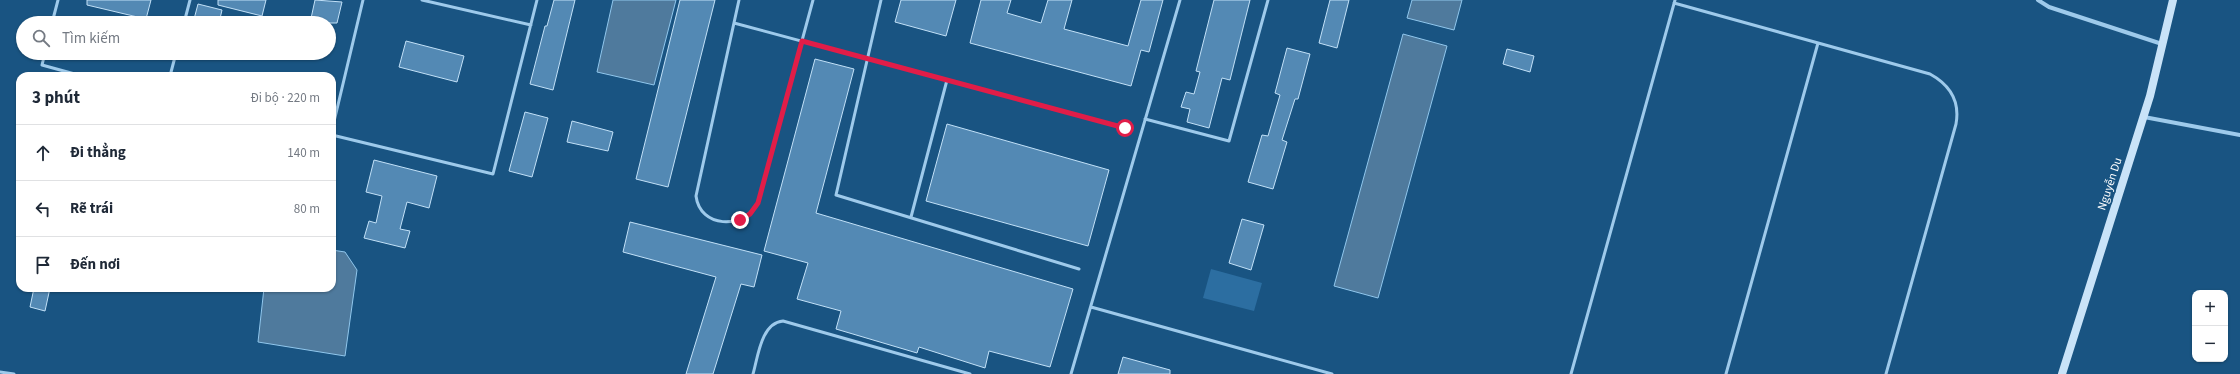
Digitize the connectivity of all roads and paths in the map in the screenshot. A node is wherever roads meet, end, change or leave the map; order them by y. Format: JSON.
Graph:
{"nodes":[{"id":1,"x":58,"y":0,"type":"edge"},
{"id":2,"x":190,"y":0,"type":"edge"},
{"id":3,"x":363,"y":0,"type":"edge"},
{"id":4,"x":422,"y":0,"type":"edge"},
{"id":5,"x":537,"y":0,"type":"edge"},
{"id":6,"x":739,"y":0,"type":"edge"},
{"id":7,"x":813,"y":0,"type":"edge"},
{"id":8,"x":881,"y":0,"type":"edge"},
{"id":9,"x":1180,"y":0,"type":"edge"},
{"id":10,"x":1268,"y":0,"type":"edge"},
{"id":11,"x":2038,"y":0,"type":"edge"},
{"id":12,"x":2173,"y":0,"type":"edge"},
{"id":13,"x":1675,"y":1,"type":"edge"},
{"id":14,"x":54,"y":16,"type":"edge"},
{"id":15,"x":186,"y":16,"type":"edge"},
{"id":16,"x":734,"y":22,"type":"junction"},
{"id":17,"x":530,"y":25,"type":"junction"},
{"id":18,"x":802,"y":41,"type":"junction"},
{"id":19,"x":1818,"y":43,"type":"junction"},
{"id":20,"x":2163,"y":44,"type":"junction"},
{"id":21,"x":867,"y":58,"type":"junction"},
{"id":22,"x":43,"y":60,"type":"edge"},
{"id":23,"x":174,"y":60,"type":"edge"},
{"id":24,"x":67,"y":72,"type":"edge"},
{"id":25,"x":171,"y":72,"type":"edge"},
{"id":26,"x":947,"y":80,"type":"junction"},
{"id":27,"x":336,"y":113,"type":"edge"},
{"id":28,"x":2144,"y":116,"type":"junction"},
{"id":29,"x":1145,"y":119,"type":"junction"},
{"id":30,"x":1125,"y":128,"type":"dead end"},
{"id":31,"x":336,"y":136,"type":"edge"},
{"id":32,"x":2240,"y":136,"type":"edge"},
{"id":33,"x":911,"y":217,"type":"junction"},
{"id":34,"x":1078,"y":268,"type":"dead end"},
{"id":35,"x":1091,"y":307,"type":"junction"},
{"id":36,"x":0,"y":372,"type":"edge"},
{"id":37,"x":14,"y":374,"type":"edge"},
{"id":38,"x":753,"y":374,"type":"edge"},
{"id":39,"x":970,"y":374,"type":"edge"},
{"id":40,"x":1071,"y":374,"type":"edge"},
{"id":41,"x":1332,"y":374,"type":"edge"},
{"id":42,"x":1571,"y":374,"type":"edge"},
{"id":43,"x":1726,"y":374,"type":"edge"},
{"id":44,"x":1886,"y":374,"type":"edge"},
{"id":45,"x":2062,"y":374,"type":"edge"}],
"edges":[{"from":1,"to":14,"type":"lane"},
{"from":2,"to":15,"type":"lane"},
{"from":3,"to":27,"type":"lane"},
{"from":4,"to":17,"type":"lane"},
{"from":5,"to":17,"type":"lane"},
{"from":6,"to":16,"type":"lane"},
{"from":7,"to":18,"type":"lane"},
{"from":8,"to":21,"type":"lane"},
{"from":9,"to":29,"type":"lane"},
{"from":10,"to":29,"type":"lane"},
{"from":11,"to":20,"type":"street"},
{"from":12,"to":20,"type":"main road","name":"Nguyễn Du"},
{"from":13,"to":19,"type":"lane"},
{"from":13,"to":42,"type":"lane"},
{"from":16,"to":18,"type":"lane"},
{"from":16,"to":18,"type":"lane"},
{"from":17,"to":31,"type":"lane"},
{"from":18,"to":21,"type":"lane"},
{"from":19,"to":43,"type":"lane"},
{"from":19,"to":44,"type":"lane"},
{"from":20,"to":28,"type":"main road","name":"Nguyễn Du"},
{"from":21,"to":26,"type":"lane"},
{"from":21,"to":33,"type":"lane"},
{"from":22,"to":24,"type":"lane"},
{"from":23,"to":25,"type":"lane"},
{"from":26,"to":30,"type":"lane"},
{"from":26,"to":33,"type":"lane"},
{"from":28,"to":32,"type":"street"},
{"from":28,"to":45,"type":"main road","name":"Nguyễn Du"},
{"from":29,"to":35,"type":"lane"},
{"from":33,"to":34,"type":"lane"},
{"from":35,"to":40,"type":"lane"},
{"from":35,"to":41,"type":"lane"},
{"from":36,"to":37,"type":"lane"},
{"from":38,"to":39,"type":"lane"}]}
